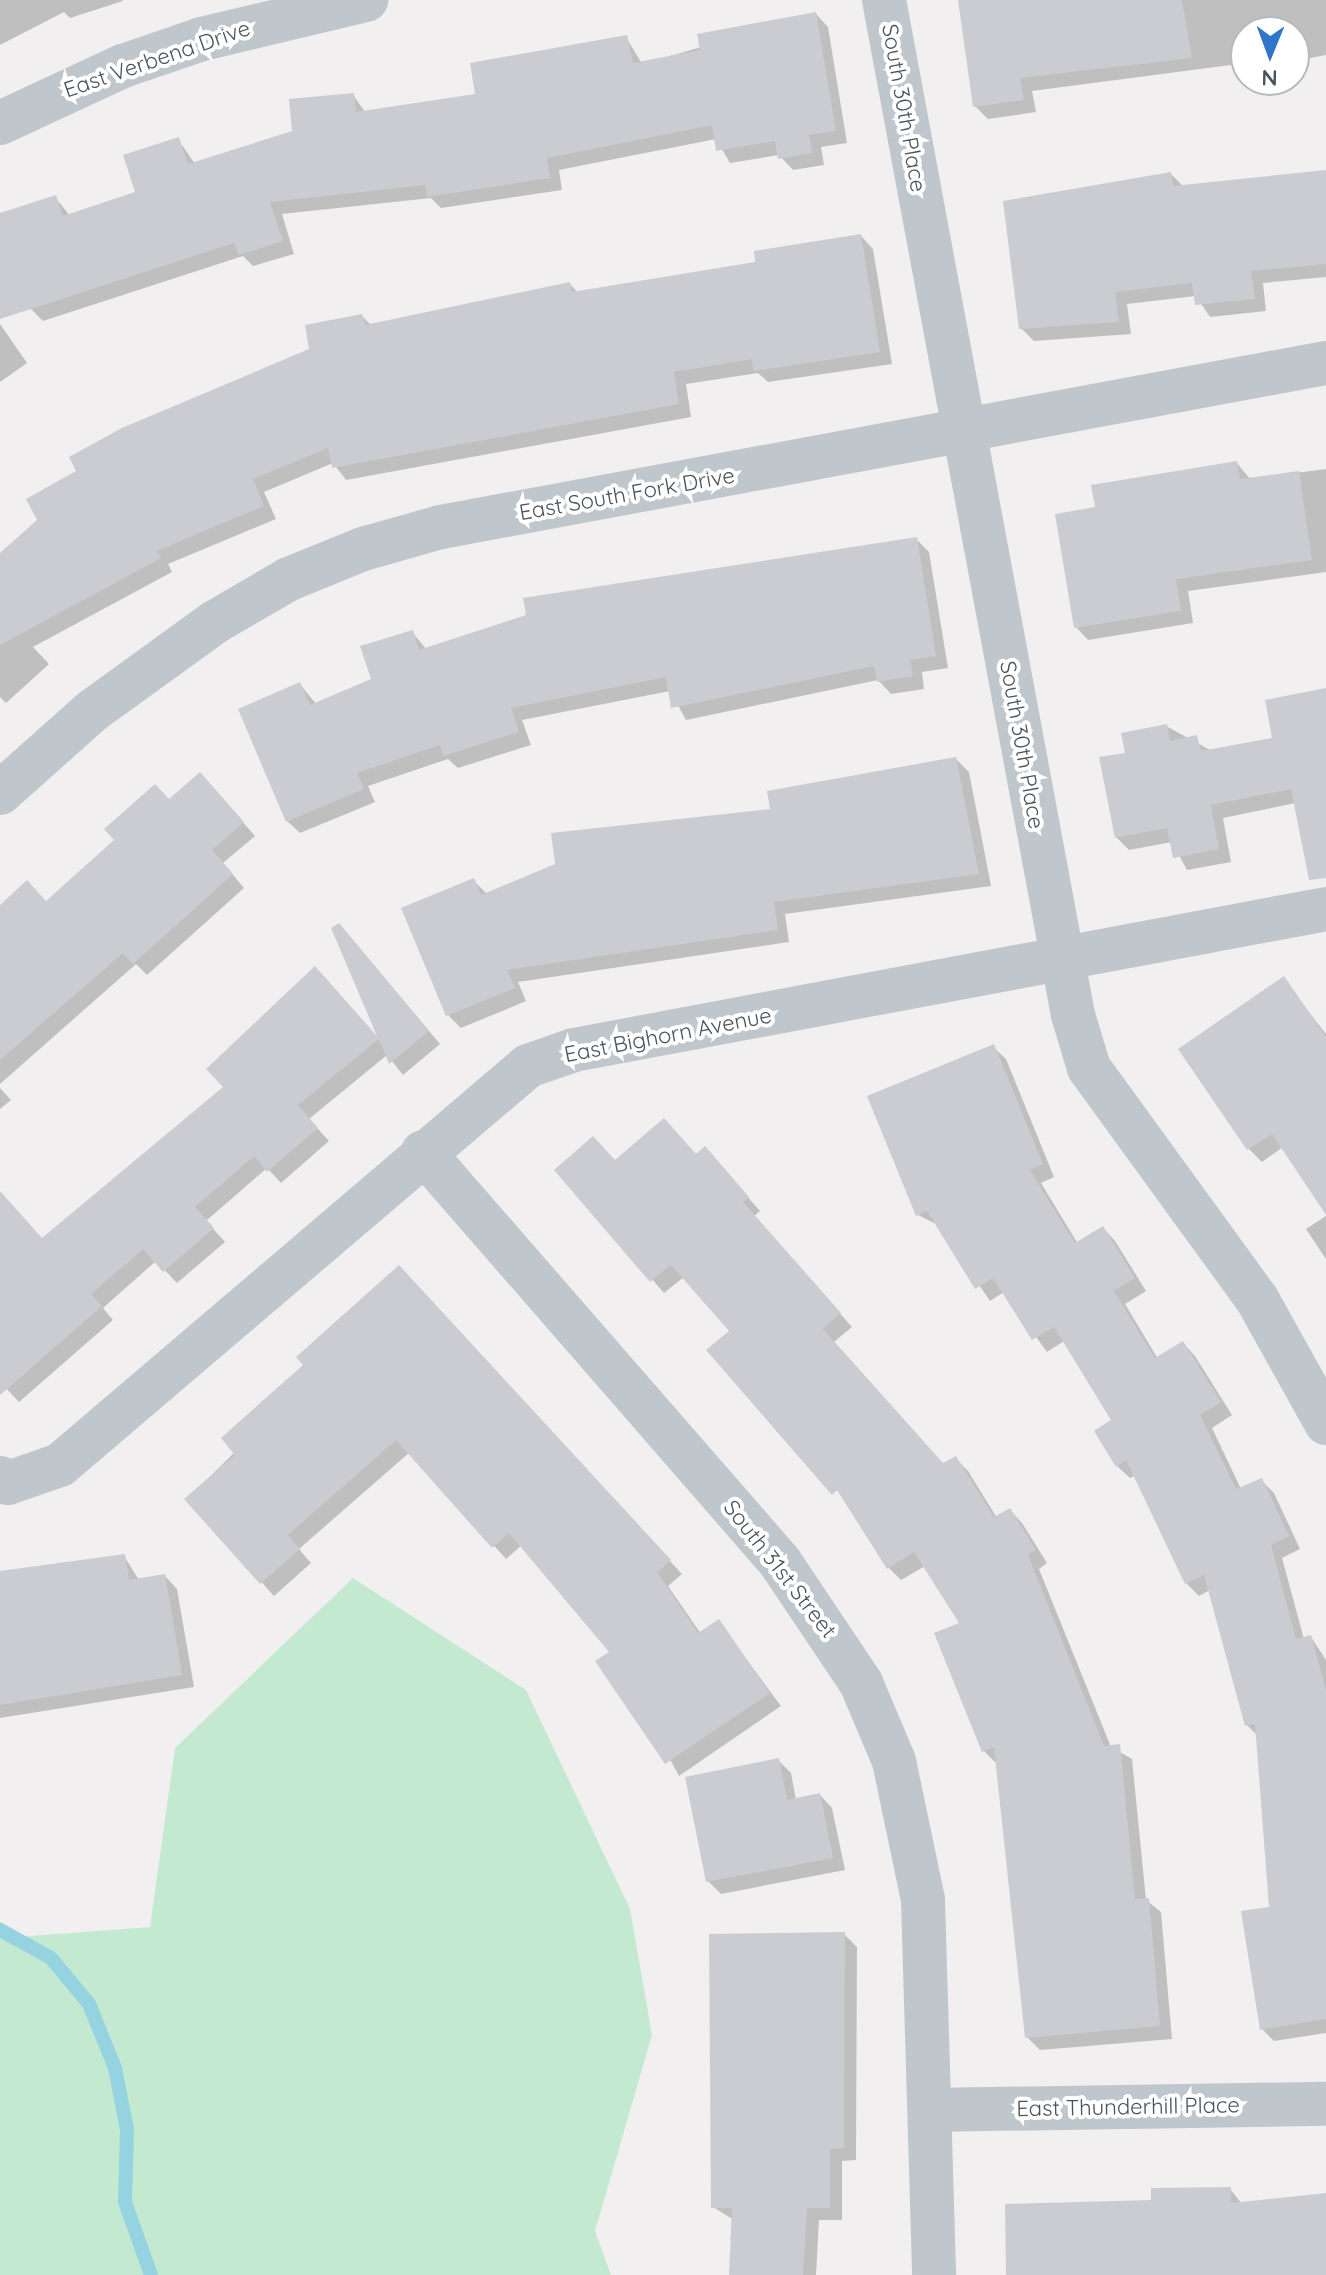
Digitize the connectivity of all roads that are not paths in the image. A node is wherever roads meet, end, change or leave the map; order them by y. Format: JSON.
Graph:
{"nodes":[{"id":1,"x":366,"y":0,"type":"edge"},
{"id":2,"x":884,"y":0,"type":"edge"},
{"id":3,"x":0,"y":123,"type":"edge"},
{"id":4,"x":1326,"y":363,"type":"edge"},
{"id":5,"x":964,"y":433,"type":"junction"},
{"id":6,"x":0,"y":793,"type":"edge"},
{"id":7,"x":1326,"y":909,"type":"edge"},
{"id":8,"x":1062,"y":959,"type":"junction"},
{"id":9,"x":423,"y":1152,"type":"junction"},
{"id":10,"x":1326,"y":1423,"type":"edge"},
{"id":11,"x":4,"y":1481,"type":"edge"},
{"id":12,"x":1326,"y":2104,"type":"edge"},
{"id":13,"x":930,"y":2110,"type":"junction"},
{"id":14,"x":934,"y":2275,"type":"edge"}],
"edges":[{"from":1,"to":3,"type":"street","name":"East Verbena Drive"},
{"from":2,"to":5,"type":"street","name":"South 30th Place"},
{"from":4,"to":5,"type":"street","name":"East South Fork Drive"},
{"from":5,"to":6,"type":"street","name":"East South Fork Drive"},
{"from":5,"to":8,"type":"street","name":"South 30th Place"},
{"from":7,"to":8,"type":"street","name":"East Bighorn Avenue"},
{"from":8,"to":9,"type":"street","name":"East Bighorn Avenue"},
{"from":8,"to":10,"type":"street","name":"South 30th Place"},
{"from":9,"to":11,"type":"street","name":"East Bighorn Avenue"},
{"from":9,"to":13,"type":"street","name":"South 31st Street"},
{"from":12,"to":13,"type":"street","name":"East Thunderhill Place"},
{"from":13,"to":14,"type":"street","name":"South 31st Street"}]}
